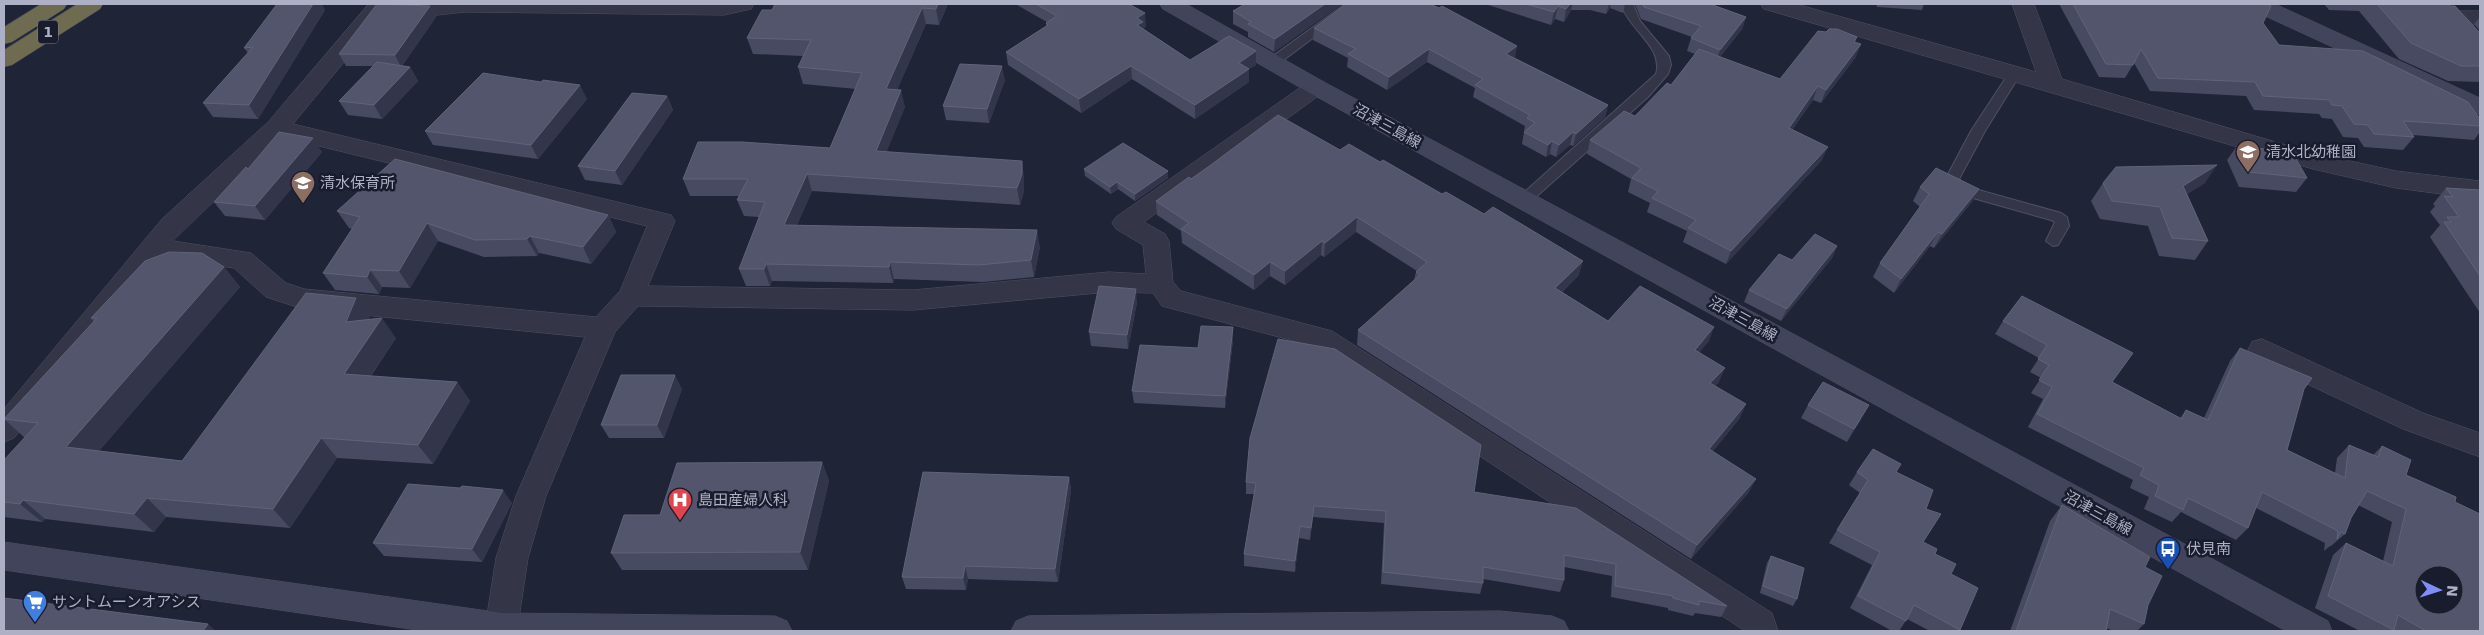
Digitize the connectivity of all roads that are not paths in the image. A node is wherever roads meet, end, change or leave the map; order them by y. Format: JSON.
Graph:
{"nodes":[{"id":1,"x":56,"y":4,"type":"edge"},
{"id":2,"x":92,"y":4,"type":"edge"},
{"id":3,"x":743,"y":4,"type":"edge"},
{"id":4,"x":1172,"y":4,"type":"edge"},
{"id":5,"x":1352,"y":4,"type":"edge"},
{"id":6,"x":1627,"y":4,"type":"edge"},
{"id":7,"x":1772,"y":4,"type":"edge"},
{"id":8,"x":2023,"y":4,"type":"edge"},
{"id":9,"x":2258,"y":4,"type":"edge"},
{"id":10,"x":379,"y":6,"type":"edge"},
{"id":11,"x":2448,"y":11,"type":"edge"},
{"id":12,"x":2480,"y":18,"type":"edge"},
{"id":13,"x":4,"y":36,"type":"edge"},
{"id":14,"x":2474,"y":39,"type":"edge"},
{"id":15,"x":4,"y":60,"type":"edge"},
{"id":16,"x":1273,"y":62,"type":"junction"},
{"id":17,"x":2015,"y":73,"type":"junction"},
{"id":18,"x":2052,"y":84,"type":"junction"},
{"id":19,"x":1316,"y":87,"type":"junction"},
{"id":20,"x":2480,"y":107,"type":"edge"},
{"id":21,"x":277,"y":128,"type":"junction"},
{"id":22,"x":2480,"y":190,"type":"edge"},
{"id":23,"x":1524,"y":200,"type":"junction"},
{"id":24,"x":2054,"y":241,"type":"dead end"},
{"id":25,"x":153,"y":247,"type":"junction"},
{"id":26,"x":1160,"y":284,"type":"junction"},
{"id":27,"x":631,"y":296,"type":"junction"},
{"id":28,"x":603,"y":328,"type":"junction"},
{"id":29,"x":2262,"y":350,"type":"dead end"},
{"id":30,"x":4,"y":430,"type":"edge"},
{"id":31,"x":2480,"y":445,"type":"edge"},
{"id":32,"x":4,"y":556,"type":"edge"},
{"id":33,"x":502,"y":628,"type":"junction"},
{"id":34,"x":775,"y":631,"type":"edge"},
{"id":35,"x":1028,"y":631,"type":"edge"},
{"id":36,"x":1552,"y":631,"type":"edge"},
{"id":37,"x":1761,"y":631,"type":"edge"},
{"id":38,"x":2316,"y":631,"type":"edge"}],
"edges":[{"from":1,"to":13,"type":"highway","number":"1"},
{"from":2,"to":15,"type":"highway","number":"1"},
{"from":3,"to":10,"type":"street"},
{"from":4,"to":16,"type":"street","name":"沼津三島線"},
{"from":5,"to":16,"type":"lane"},
{"from":6,"to":23,"type":"lane"},
{"from":7,"to":17,"type":"street"},
{"from":8,"to":18,"type":"street"},
{"from":9,"to":20,"type":"street"},
{"from":10,"to":21,"type":"street"},
{"from":11,"to":12,"type":"street"},
{"from":11,"to":14,"type":"street"},
{"from":16,"to":19,"type":"street","name":"沼津三島線"},
{"from":17,"to":18,"type":"street"},
{"from":17,"to":24,"type":"lane"},
{"from":18,"to":22,"type":"street"},
{"from":19,"to":23,"type":"street","name":"沼津三島線"},
{"from":19,"to":26,"type":"street"},
{"from":21,"to":25,"type":"street"},
{"from":21,"to":27,"type":"street"},
{"from":23,"to":38,"type":"street","name":"沼津三島線"},
{"from":25,"to":28,"type":"street"},
{"from":25,"to":30,"type":"street"},
{"from":26,"to":27,"type":"street"},
{"from":26,"to":37,"type":"street"},
{"from":27,"to":28,"type":"street"},
{"from":28,"to":33,"type":"street"},
{"from":29,"to":31,"type":"street"},
{"from":32,"to":33,"type":"street"},
{"from":33,"to":34,"type":"street"},
{"from":35,"to":36,"type":"street"}]}
